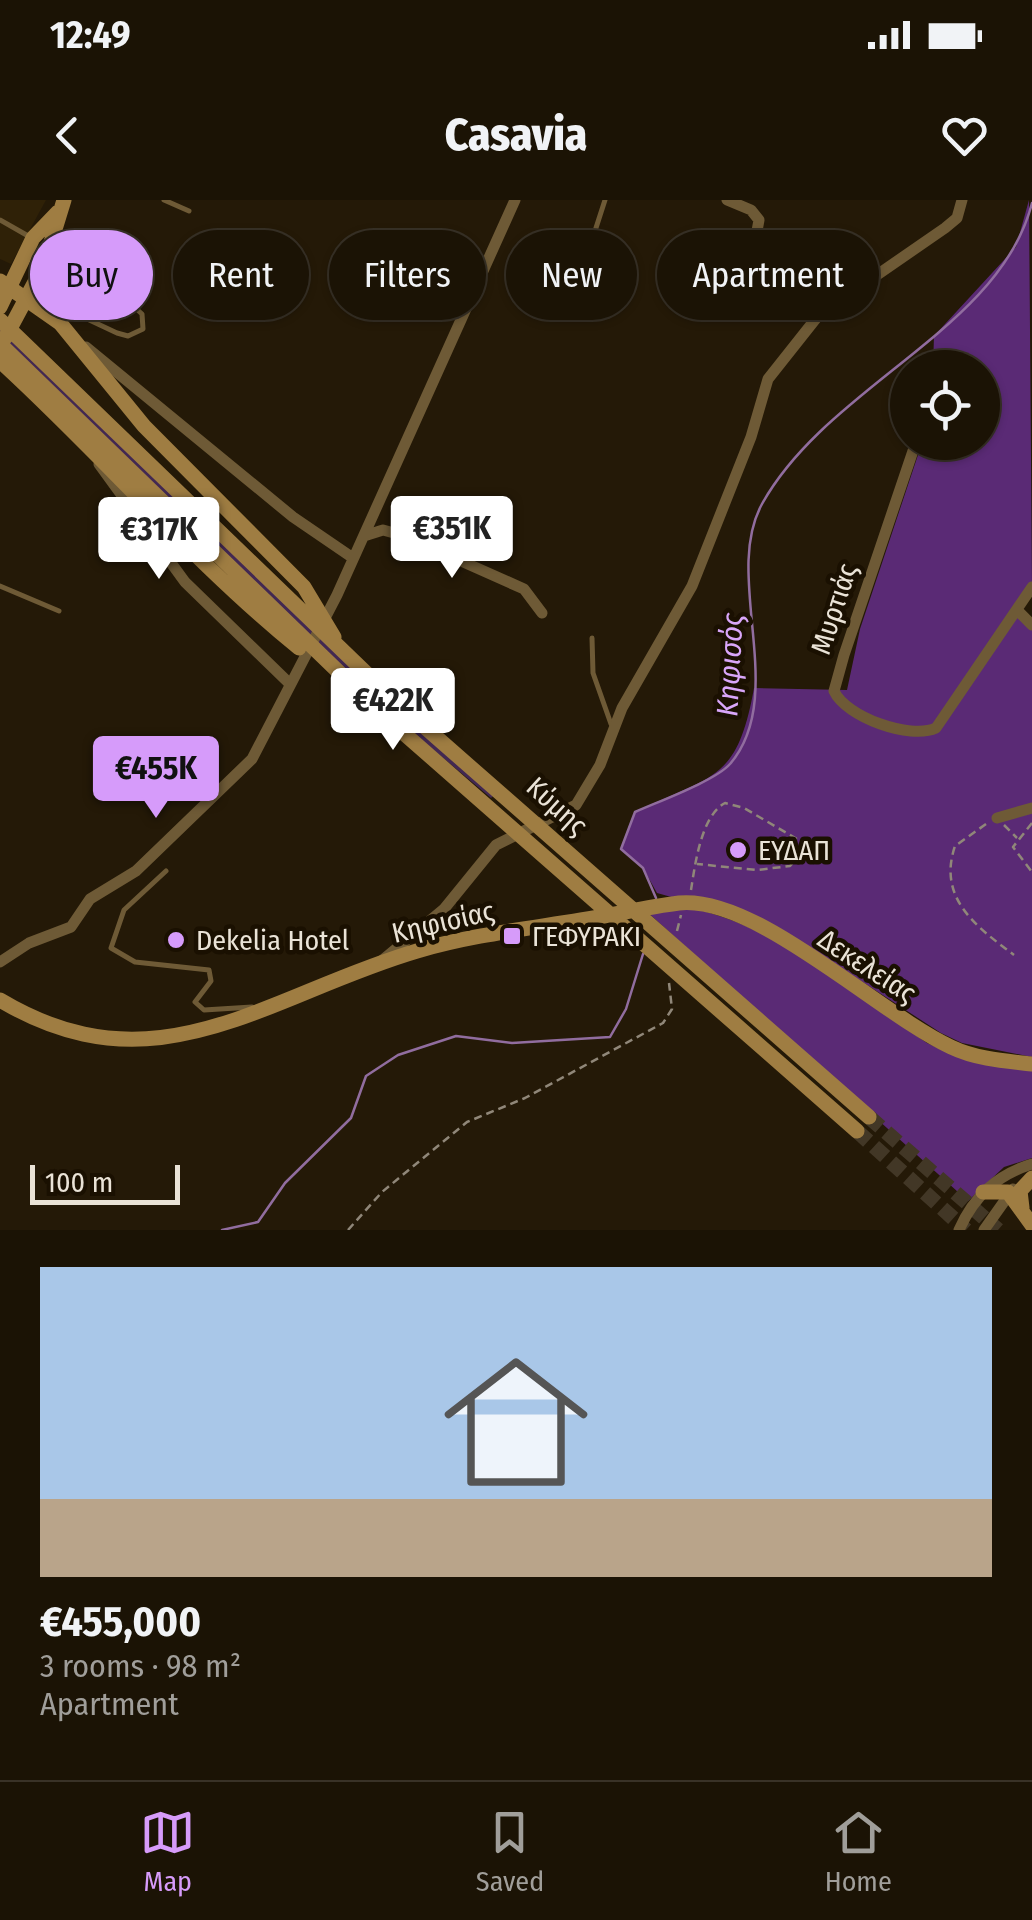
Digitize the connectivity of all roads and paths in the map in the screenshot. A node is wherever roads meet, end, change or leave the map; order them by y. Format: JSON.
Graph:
{"nodes":[{"id":1,"x":164,"y":200,"type":"edge"},
{"id":2,"x":516,"y":200,"type":"edge"},
{"id":3,"x":605,"y":200,"type":"edge"},
{"id":4,"x":727,"y":200,"type":"edge"},
{"id":5,"x":966,"y":202,"type":"edge"},
{"id":6,"x":61,"y":206,"type":"edge"},
{"id":7,"x":190,"y":211,"type":"dead end"},
{"id":8,"x":0,"y":220,"type":"edge"},
{"id":9,"x":40,"y":230,"type":"edge"},
{"id":10,"x":595,"y":230,"type":"edge"},
{"id":11,"x":754,"y":230,"type":"edge"},
{"id":12,"x":30,"y":236,"type":"edge"},
{"id":13,"x":30,"y":244,"type":"edge"},
{"id":14,"x":4,"y":292,"type":"edge"},
{"id":15,"x":30,"y":294,"type":"edge"},
{"id":16,"x":27,"y":300,"type":"junction"},
{"id":17,"x":30,"y":301,"type":"edge"},
{"id":18,"x":0,"y":320,"type":"edge"},
{"id":19,"x":82,"y":320,"type":"edge"},
{"id":20,"x":142,"y":320,"type":"edge"},
{"id":21,"x":72,"y":337,"type":"junction"},
{"id":22,"x":0,"y":346,"type":"edge"},
{"id":23,"x":0,"y":360,"type":"edge"},
{"id":24,"x":80,"y":435,"type":"junction"},
{"id":25,"x":910,"y":460,"type":"edge"},
{"id":26,"x":364,"y":536,"type":"junction"},
{"id":27,"x":353,"y":558,"type":"junction"},
{"id":28,"x":0,"y":586,"type":"edge"},
{"id":29,"x":1032,"y":586,"type":"edge"},
{"id":30,"x":1017,"y":610,"type":"junction"},
{"id":31,"x":59,"y":611,"type":"dead end"},
{"id":32,"x":542,"y":613,"type":"dead end"},
{"id":33,"x":1032,"y":625,"type":"edge"},
{"id":34,"x":592,"y":638,"type":"dead end"},
{"id":35,"x":344,"y":653,"type":"junction"},
{"id":36,"x":333,"y":668,"type":"junction"},
{"id":37,"x":290,"y":684,"type":"junction"},
{"id":38,"x":612,"y":732,"type":"junction"},
{"id":39,"x":1032,"y":808,"type":"edge"},
{"id":40,"x":997,"y":818,"type":"junction"},
{"id":41,"x":1032,"y":824,"type":"edge"},
{"id":42,"x":1017,"y":838,"type":"junction"},
{"id":43,"x":698,"y":864,"type":"junction"},
{"id":44,"x":166,"y":871,"type":"dead end"},
{"id":45,"x":1032,"y":872,"type":"edge"},
{"id":46,"x":684,"y":903,"type":"junction"},
{"id":47,"x":676,"y":932,"type":"dead end"},
{"id":48,"x":1014,"y":955,"type":"dead end"},
{"id":49,"x":0,"y":962,"type":"edge"},
{"id":50,"x":379,"y":963,"type":"junction"},
{"id":51,"x":669,"y":980,"type":"dead end"},
{"id":52,"x":0,"y":1000,"type":"edge"},
{"id":53,"x":276,"y":1004,"type":"junction"},
{"id":54,"x":1032,"y":1064,"type":"edge"},
{"id":55,"x":869,"y":1117,"type":"tunnel mouth"},
{"id":56,"x":856,"y":1131,"type":"tunnel mouth"},
{"id":57,"x":1032,"y":1164,"type":"edge"},
{"id":58,"x":1032,"y":1178,"type":"edge"},
{"id":59,"x":983,"y":1192,"type":"junction"},
{"id":60,"x":1008,"y":1192,"type":"junction"},
{"id":61,"x":1028,"y":1219,"type":"edge"},
{"id":62,"x":348,"y":1230,"type":"edge"},
{"id":63,"x":959,"y":1230,"type":"edge"},
{"id":64,"x":984,"y":1230,"type":"edge"}],
"edges":[{"from":1,"to":7,"type":"lane"},
{"from":2,"to":26,"type":"street"},
{"from":3,"to":10,"type":"lane"},
{"from":4,"to":11,"type":"street"},
{"from":5,"to":38,"type":"street"},
{"from":6,"to":9,"type":"main road"},
{"from":8,"to":12,"type":"lane"},
{"from":13,"to":14,"type":"main road"},
{"from":14,"to":16,"type":"main road"},
{"from":15,"to":16,"type":"main road"},
{"from":16,"to":17,"type":"lane"},
{"from":16,"to":21,"type":"main road"},
{"from":16,"to":22,"type":"main road"},
{"from":18,"to":35,"type":"main road","name":"Κύμης"},
{"from":19,"to":20,"type":"lane"},
{"from":21,"to":27,"type":"street"},
{"from":21,"to":35,"type":"main road"},
{"from":22,"to":36,"type":"main road","name":"Κύμης"},
{"from":23,"to":24,"type":"main road"},
{"from":24,"to":36,"type":"main road"},
{"from":24,"to":37,"type":"street"},
{"from":25,"to":30,"type":"street","name":"Μυρτιάς"},
{"from":26,"to":27,"type":"street"},
{"from":26,"to":32,"type":"street"},
{"from":27,"to":37,"type":"street"},
{"from":28,"to":31,"type":"lane"},
{"from":29,"to":30,"type":"street","name":"Μυρτιάς"},
{"from":30,"to":33,"type":"street"},
{"from":34,"to":38,"type":"lane"},
{"from":35,"to":55,"type":"main road","name":"Κύμης"},
{"from":36,"to":56,"type":"main road","name":"Κύμης"},
{"from":37,"to":49,"type":"street"},
{"from":38,"to":50,"type":"street"},
{"from":39,"to":40,"type":"street"},
{"from":40,"to":42,"type":"path"},
{"from":40,"to":48,"type":"path"},
{"from":41,"to":42,"type":"path"},
{"from":42,"to":45,"type":"path"},
{"from":43,"to":43,"type":"path"},
{"from":43,"to":46,"type":"path"},
{"from":44,"to":53,"type":"lane"},
{"from":46,"to":47,"type":"path"},
{"from":46,"to":50,"type":"main road","name":"Κηφισίας"},
{"from":46,"to":54,"type":"main road","name":"Δεκελείας"},
{"from":50,"to":53,"type":"main road","name":"Κηφισίας"},
{"from":51,"to":62,"type":"path"},
{"from":52,"to":53,"type":"main road","name":"Κηφισίας"},
{"from":57,"to":59,"type":"street"},
{"from":58,"to":60,"type":"street"},
{"from":58,"to":61,"type":"main road"},
{"from":59,"to":60,"type":"main road"},
{"from":59,"to":63,"type":"street"},
{"from":60,"to":61,"type":"main road"},
{"from":60,"to":64,"type":"street"}]}
